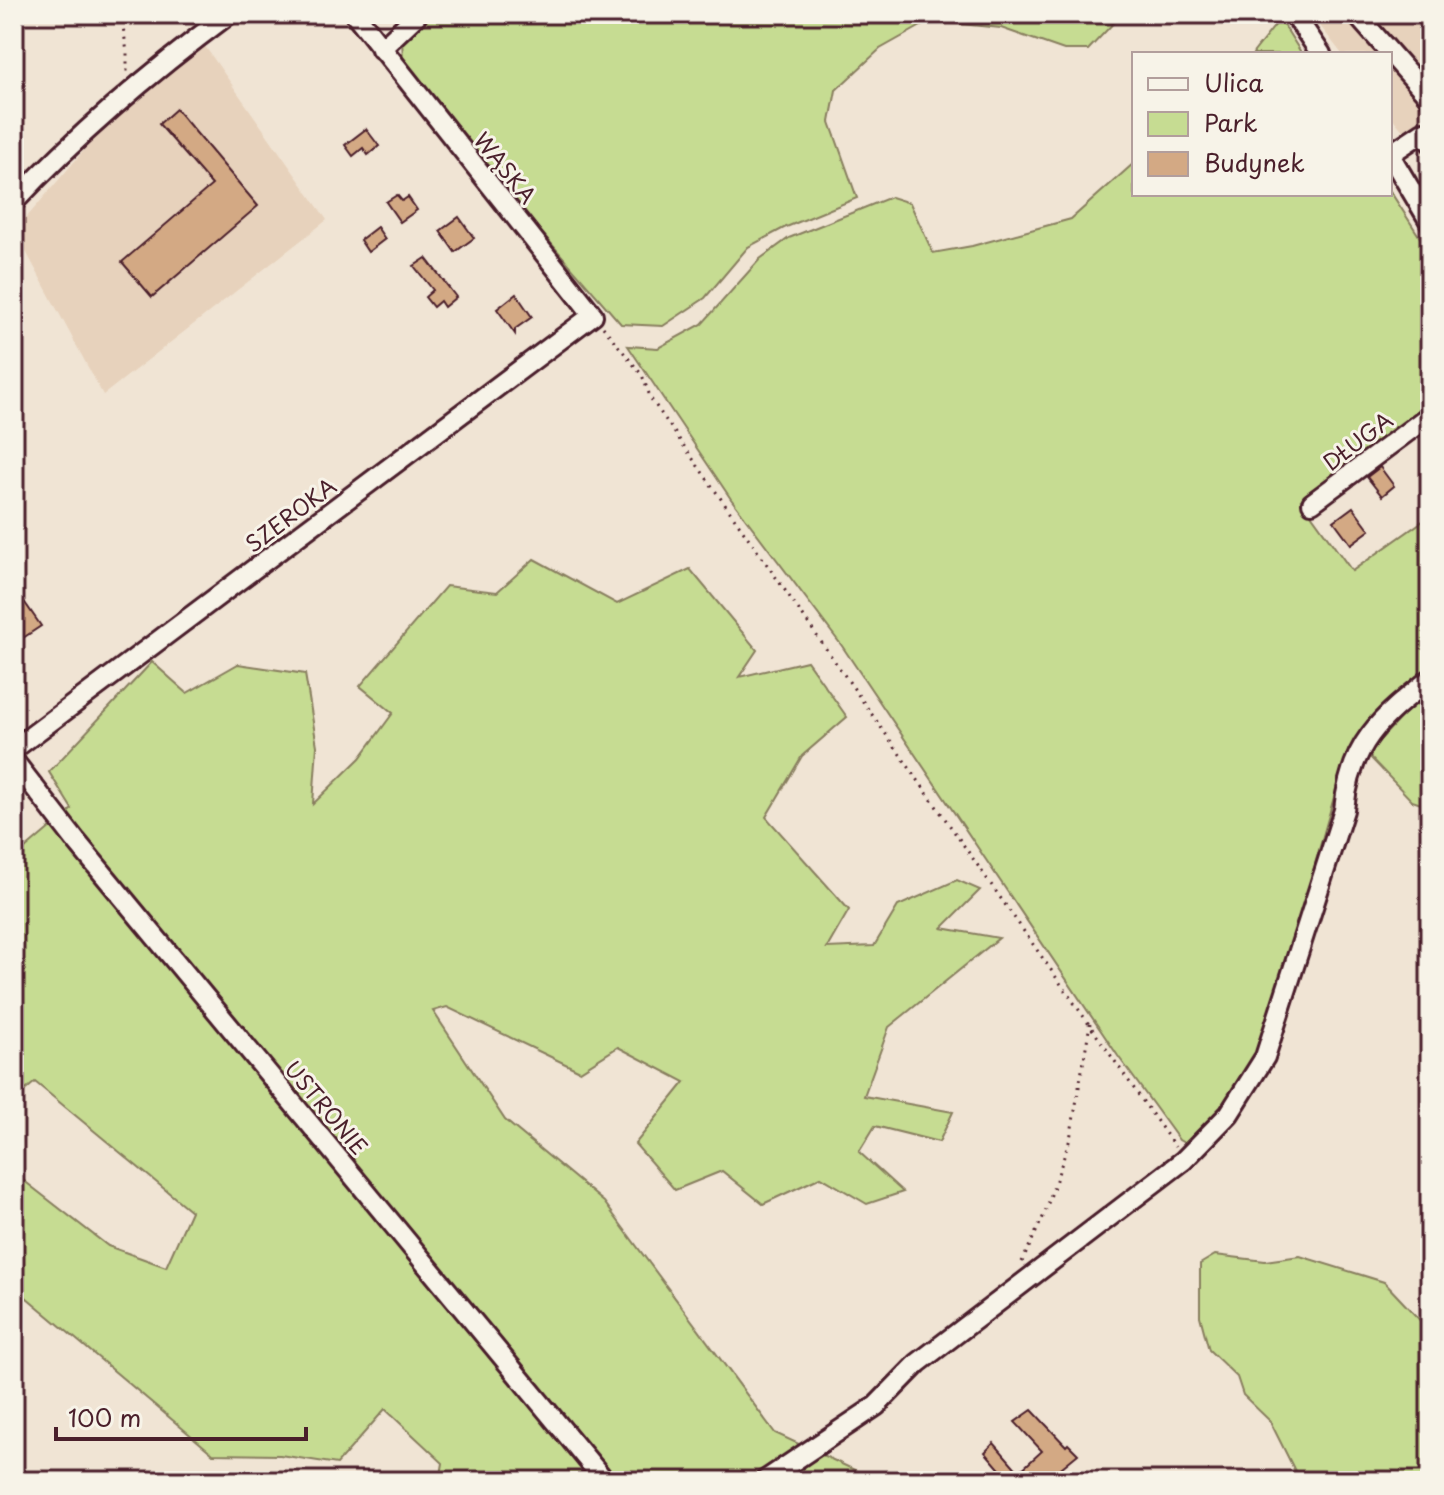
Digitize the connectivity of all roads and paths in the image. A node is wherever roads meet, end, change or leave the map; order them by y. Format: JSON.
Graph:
{"nodes":[{"id":1,"x":121,"y":14,"type":"edge"},
{"id":2,"x":229,"y":14,"type":"edge"},
{"id":3,"x":355,"y":14,"type":"edge"},
{"id":4,"x":418,"y":14,"type":"edge"},
{"id":5,"x":1294,"y":14,"type":"edge"},
{"id":6,"x":1356,"y":14,"type":"edge"},
{"id":7,"x":381,"y":49,"type":"junction"},
{"id":8,"x":1320,"y":52,"type":"edge"},
{"id":9,"x":1389,"y":52,"type":"edge"},
{"id":10,"x":1392,"y":55,"type":"edge"},
{"id":11,"x":127,"y":93,"type":"junction"},
{"id":12,"x":1430,"y":98,"type":"edge"},
{"id":13,"x":1428,"y":133,"type":"edge"},
{"id":14,"x":1392,"y":154,"type":"edge"},
{"id":15,"x":1392,"y":158,"type":"edge"},
{"id":16,"x":14,"y":202,"type":"edge"},
{"id":17,"x":1430,"y":222,"type":"edge"},
{"id":18,"x":593,"y":315,"type":"junction"},
{"id":19,"x":1430,"y":415,"type":"edge"},
{"id":20,"x":1312,"y":503,"type":"dead end"},
{"id":21,"x":1430,"y":679,"type":"edge"},
{"id":22,"x":14,"y":749,"type":"edge"},
{"id":23,"x":14,"y":761,"type":"edge"},
{"id":24,"x":1090,"y":1024,"type":"junction"},
{"id":25,"x":1184,"y":1160,"type":"junction"},
{"id":26,"x":1020,"y":1268,"type":"dead end"},
{"id":27,"x":605,"y":1481,"type":"edge"},
{"id":28,"x":764,"y":1481,"type":"edge"}],
"edges":[{"from":1,"to":11,"type":"path"},
{"from":2,"to":11,"type":"street"},
{"from":3,"to":7,"type":"street","name":"WĄSKA"},
{"from":4,"to":7,"type":"street"},
{"from":5,"to":8,"type":"street"},
{"from":6,"to":9,"type":"street"},
{"from":7,"to":18,"type":"street","name":"WĄSKA"},
{"from":10,"to":12,"type":"street"},
{"from":11,"to":16,"type":"street"},
{"from":13,"to":14,"type":"street"},
{"from":15,"to":17,"type":"street"},
{"from":18,"to":22,"type":"street","name":"SZEROKA"},
{"from":18,"to":24,"type":"path"},
{"from":19,"to":20,"type":"street","name":"DŁUGA"},
{"from":21,"to":25,"type":"street"},
{"from":23,"to":27,"type":"street","name":"USTRONIE"},
{"from":24,"to":25,"type":"path"},
{"from":24,"to":26,"type":"path"},
{"from":25,"to":28,"type":"street"}]}
